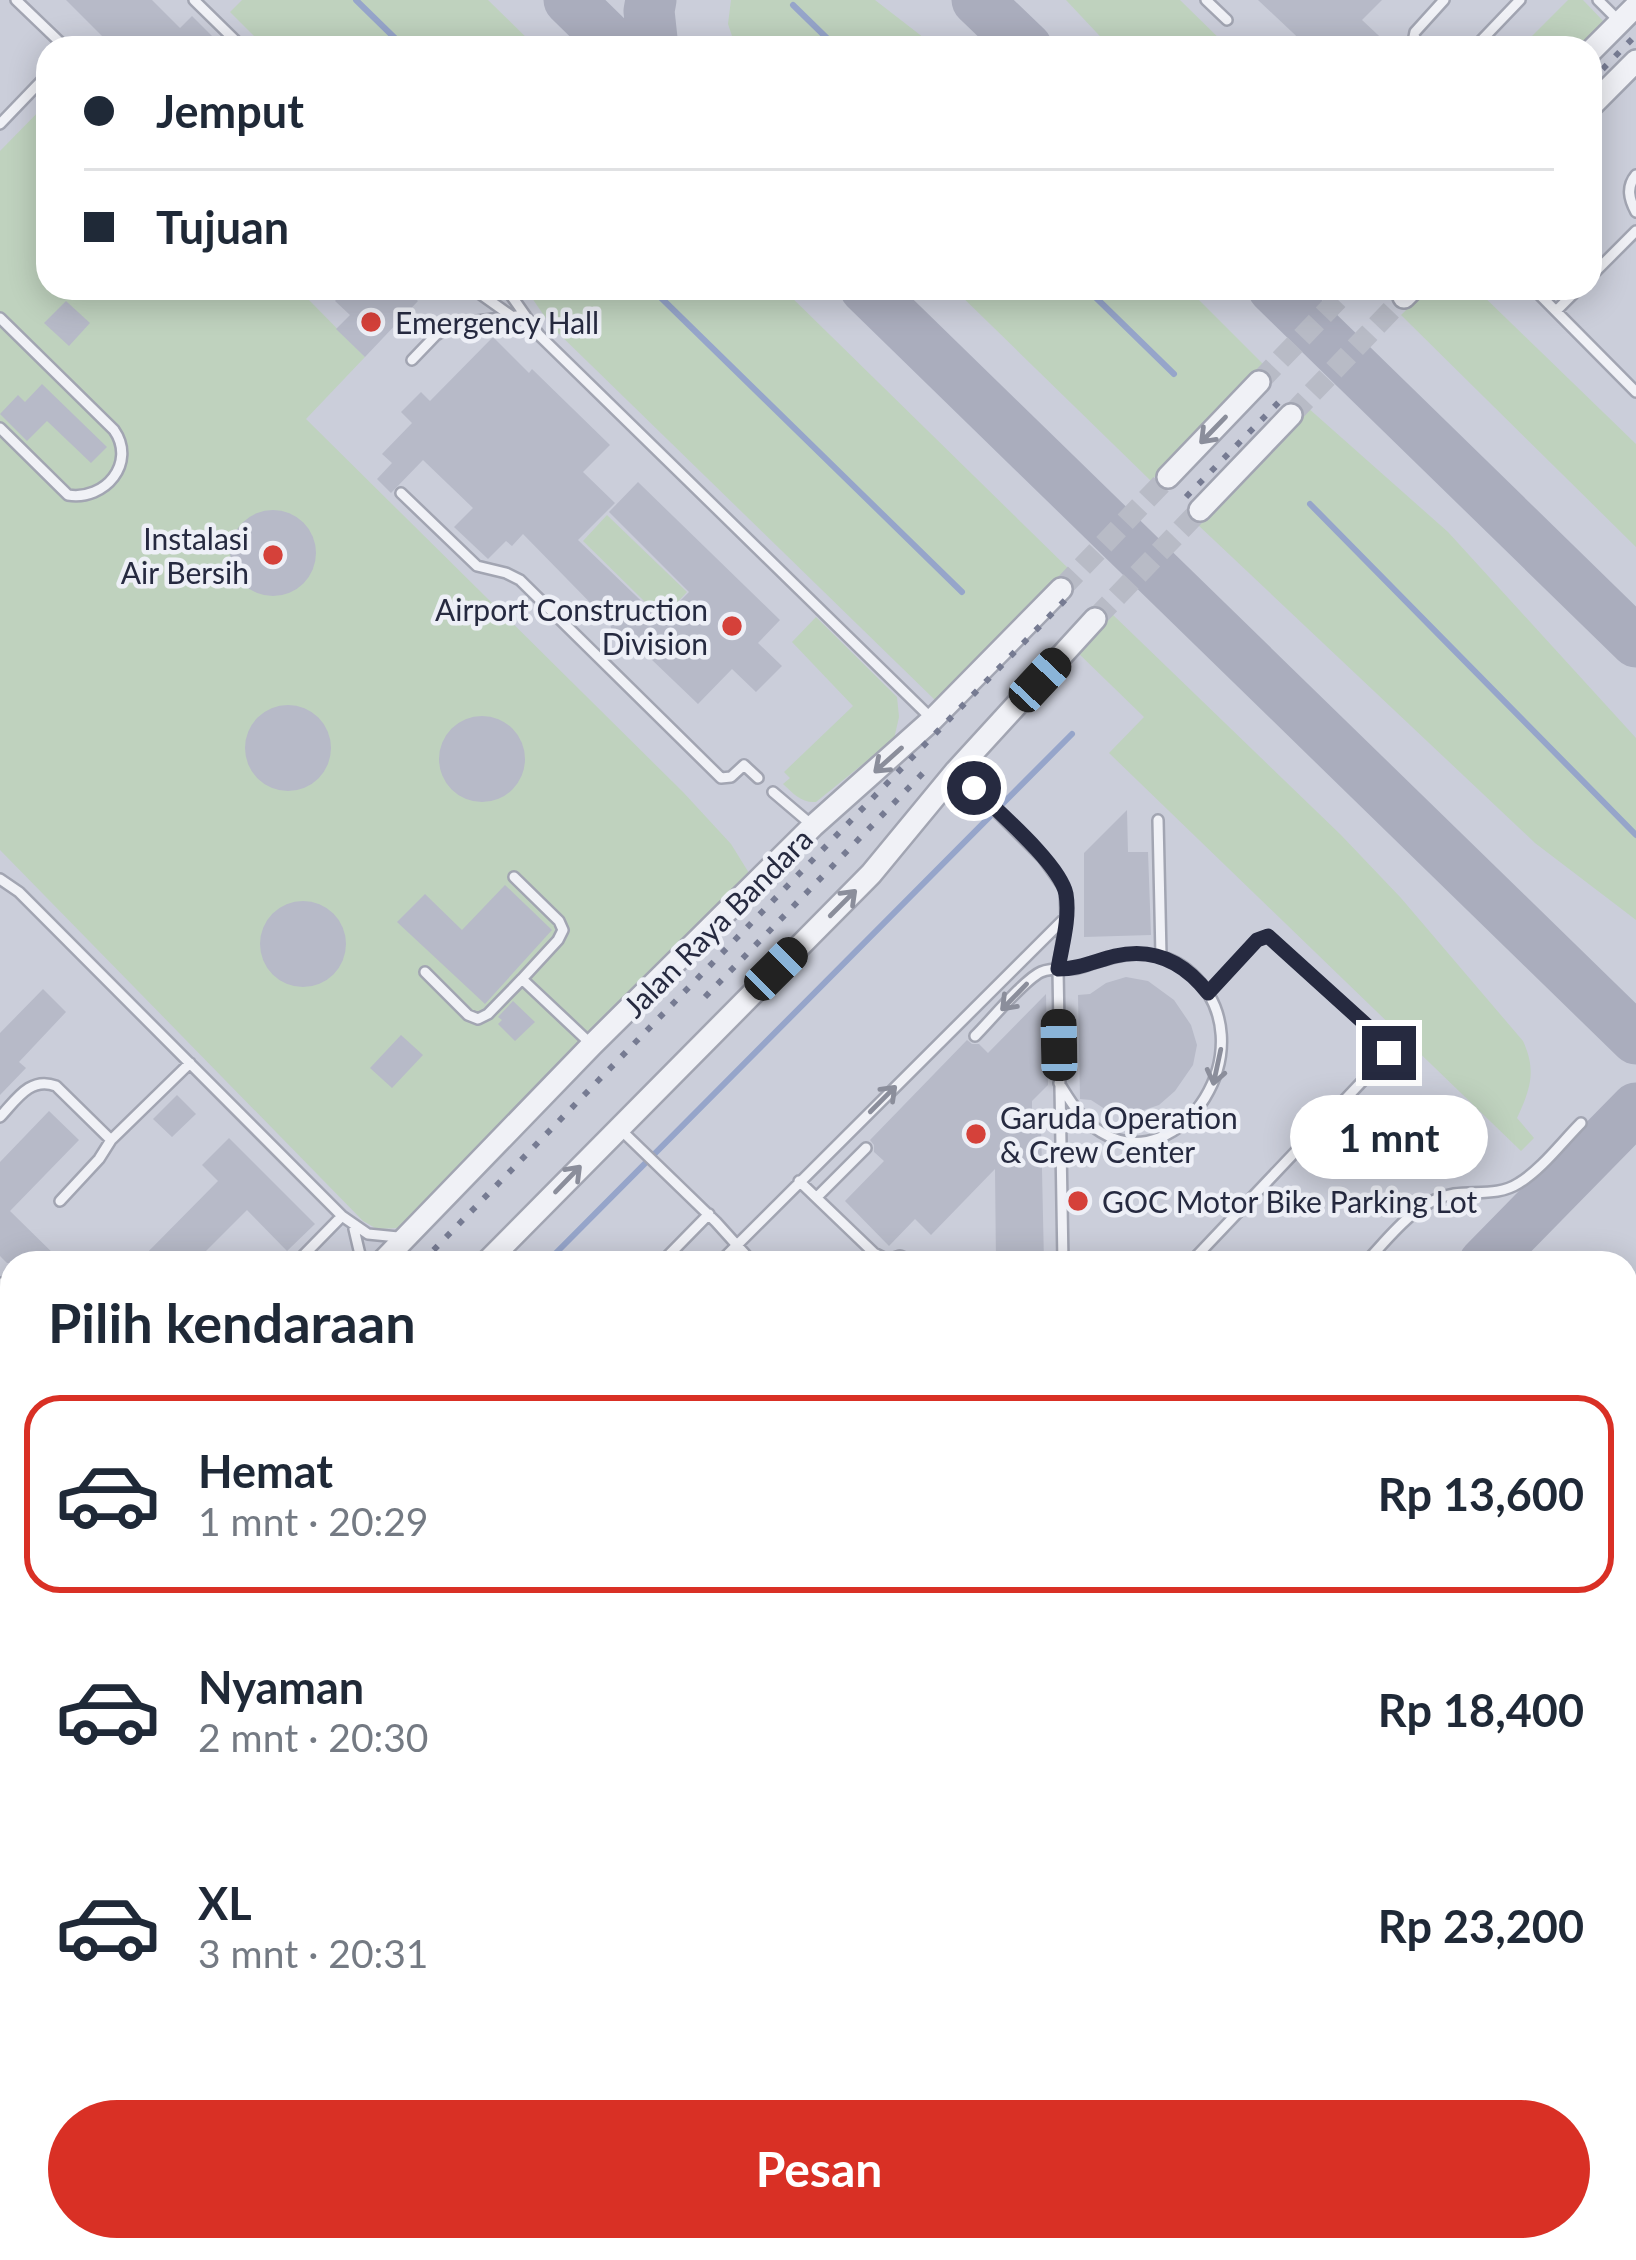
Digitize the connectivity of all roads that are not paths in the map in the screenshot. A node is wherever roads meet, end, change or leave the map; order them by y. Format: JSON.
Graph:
{"nodes":[{"id":1,"x":16,"y":0,"type":"edge"},
{"id":2,"x":194,"y":0,"type":"edge"},
{"id":3,"x":1206,"y":0,"type":"edge"},
{"id":4,"x":1444,"y":0,"type":"edge"},
{"id":5,"x":1520,"y":0,"type":"edge"},
{"id":6,"x":1598,"y":0,"type":"edge"},
{"id":7,"x":1628,"y":14,"type":"edge"},
{"id":8,"x":1227,"y":20,"type":"dead end"},
{"id":9,"x":54,"y":36,"type":"edge"},
{"id":10,"x":232,"y":36,"type":"edge"},
{"id":11,"x":1414,"y":36,"type":"edge"},
{"id":12,"x":1486,"y":36,"type":"edge"},
{"id":13,"x":1602,"y":40,"type":"edge"},
{"id":14,"x":1636,"y":61,"type":"edge"},
{"id":15,"x":36,"y":86,"type":"edge"},
{"id":16,"x":1602,"y":95,"type":"edge"},
{"id":17,"x":0,"y":124,"type":"edge"},
{"id":18,"x":1636,"y":175,"type":"edge"},
{"id":19,"x":1636,"y":212,"type":"edge"},
{"id":20,"x":1636,"y":231,"type":"edge"},
{"id":21,"x":1602,"y":265,"type":"edge"},
{"id":22,"x":489,"y":300,"type":"edge"},
{"id":23,"x":514,"y":300,"type":"edge"},
{"id":24,"x":1545,"y":300,"type":"edge"},
{"id":25,"x":1567,"y":300,"type":"edge"},
{"id":26,"x":1556,"y":311,"type":"junction"},
{"id":27,"x":525,"y":315,"type":"junction"},
{"id":28,"x":512,"y":316,"type":"junction"},
{"id":29,"x":0,"y":318,"type":"edge"},
{"id":30,"x":539,"y":335,"type":"junction"},
{"id":31,"x":412,"y":360,"type":"dead end"},
{"id":32,"x":1259,"y":382,"type":"tunnel mouth"},
{"id":33,"x":1633,"y":384,"type":"edge"},
{"id":34,"x":1291,"y":416,"type":"tunnel mouth"},
{"id":35,"x":0,"y":428,"type":"edge"},
{"id":36,"x":1168,"y":477,"type":"tunnel mouth"},
{"id":37,"x":401,"y":493,"type":"dead end"},
{"id":38,"x":1200,"y":510,"type":"tunnel mouth"},
{"id":39,"x":1061,"y":589,"type":"tunnel mouth"},
{"id":40,"x":1095,"y":619,"type":"tunnel mouth"},
{"id":41,"x":933,"y":719,"type":"junction"},
{"id":42,"x":956,"y":771,"type":"junction"},
{"id":43,"x":758,"y":778,"type":"dead end"},
{"id":44,"x":772,"y":792,"type":"dead end"},
{"id":45,"x":1158,"y":820,"type":"dead end"},
{"id":46,"x":813,"y":826,"type":"junction"},
{"id":47,"x":514,"y":877,"type":"dead end"},
{"id":48,"x":0,"y":879,"type":"edge"},
{"id":49,"x":1066,"y":917,"type":"junction"},
{"id":50,"x":1161,"y":956,"type":"junction"},
{"id":51,"x":1058,"y":969,"type":"junction"},
{"id":52,"x":425,"y":972,"type":"dead end"},
{"id":53,"x":522,"y":979,"type":"junction"},
{"id":54,"x":1208,"y":993,"type":"junction"},
{"id":55,"x":975,"y":1036,"type":"dead end"},
{"id":56,"x":592,"y":1045,"type":"junction"},
{"id":57,"x":190,"y":1063,"type":"junction"},
{"id":58,"x":1059,"y":1083,"type":"junction"},
{"id":59,"x":0,"y":1118,"type":"edge"},
{"id":60,"x":1581,"y":1123,"type":"dead end"},
{"id":61,"x":627,"y":1136,"type":"junction"},
{"id":62,"x":111,"y":1140,"type":"junction"},
{"id":63,"x":866,"y":1148,"type":"dead end"},
{"id":64,"x":800,"y":1181,"type":"junction"},
{"id":65,"x":817,"y":1197,"type":"junction"},
{"id":66,"x":60,"y":1201,"type":"dead end"},
{"id":67,"x":709,"y":1214,"type":"junction"},
{"id":68,"x":342,"y":1216,"type":"junction"},
{"id":69,"x":351,"y":1225,"type":"junction"},
{"id":70,"x":414,"y":1229,"type":"junction"},
{"id":71,"x":736,"y":1246,"type":"junction"},
{"id":72,"x":308,"y":1251,"type":"edge"},
{"id":73,"x":360,"y":1251,"type":"edge"},
{"id":74,"x":393,"y":1251,"type":"edge"},
{"id":75,"x":499,"y":1251,"type":"edge"},
{"id":76,"x":673,"y":1251,"type":"edge"},
{"id":77,"x":731,"y":1251,"type":"edge"},
{"id":78,"x":741,"y":1251,"type":"edge"},
{"id":79,"x":872,"y":1251,"type":"edge"},
{"id":80,"x":1063,"y":1251,"type":"edge"},
{"id":81,"x":1201,"y":1251,"type":"edge"},
{"id":82,"x":1377,"y":1251,"type":"edge"}],
"edges":[{"from":1,"to":9,"type":"lane"},
{"from":2,"to":10,"type":"lane"},
{"from":3,"to":8,"type":"lane"},
{"from":4,"to":11,"type":"lane"},
{"from":5,"to":12,"type":"lane"},
{"from":6,"to":7,"type":"lane"},
{"from":7,"to":13,"type":"street"},
{"from":14,"to":16,"type":"street"},
{"from":15,"to":17,"type":"lane"},
{"from":18,"to":19,"type":"lane"},
{"from":20,"to":21,"type":"lane"},
{"from":22,"to":28,"type":"lane"},
{"from":23,"to":27,"type":"lane"},
{"from":24,"to":26,"type":"lane"},
{"from":25,"to":26,"type":"lane"},
{"from":26,"to":33,"type":"lane"},
{"from":27,"to":28,"type":"lane"},
{"from":27,"to":30,"type":"lane"},
{"from":28,"to":30,"type":"lane"},
{"from":28,"to":31,"type":"lane"},
{"from":29,"to":35,"type":"lane"},
{"from":30,"to":41,"type":"lane"},
{"from":32,"to":36,"type":"street","one_way":true},
{"from":34,"to":38,"type":"street"},
{"from":37,"to":43,"type":"lane"},
{"from":39,"to":41,"type":"street","name":"Jalan Raya Bandara"},
{"from":40,"to":42,"type":"street"},
{"from":41,"to":46,"type":"street","name":"Jalan Raya Bandara","one_way":true},
{"from":42,"to":49,"type":"lane"},
{"from":61,"to":42,"type":"street","one_way":true},
{"from":44,"to":46,"type":"lane"},
{"from":45,"to":50,"type":"lane"},
{"from":46,"to":56,"type":"street","name":"Jalan Raya Bandara"},
{"from":47,"to":53,"type":"lane"},
{"from":48,"to":57,"type":"lane"},
{"from":49,"to":51,"type":"lane"},
{"from":64,"to":49,"type":"lane","one_way":true},
{"from":50,"to":51,"type":"lane"},
{"from":50,"to":54,"type":"lane"},
{"from":51,"to":55,"type":"lane","one_way":true},
{"from":51,"to":58,"type":"lane"},
{"from":52,"to":53,"type":"lane"},
{"from":53,"to":56,"type":"lane"},
{"from":54,"to":58,"type":"lane","one_way":true},
{"from":54,"to":81,"type":"lane"},
{"from":56,"to":70,"type":"street","name":"Jalan Raya Bandara"},
{"from":57,"to":62,"type":"lane"},
{"from":57,"to":68,"type":"lane"},
{"from":58,"to":80,"type":"lane"},
{"from":59,"to":62,"type":"lane"},
{"from":60,"to":82,"type":"lane"},
{"from":61,"to":67,"type":"lane"},
{"from":75,"to":61,"type":"street","one_way":true},
{"from":62,"to":66,"type":"lane"},
{"from":63,"to":65,"type":"lane"},
{"from":64,"to":65,"type":"lane"},
{"from":64,"to":71,"type":"lane"},
{"from":65,"to":79,"type":"lane"},
{"from":67,"to":71,"type":"lane"},
{"from":67,"to":76,"type":"lane"},
{"from":68,"to":69,"type":"lane"},
{"from":68,"to":72,"type":"lane"},
{"from":69,"to":70,"type":"lane"},
{"from":69,"to":73,"type":"lane"},
{"from":70,"to":74,"type":"street","name":"Jalan Raya Bandara"},
{"from":71,"to":77,"type":"lane"},
{"from":71,"to":78,"type":"lane"}]}
